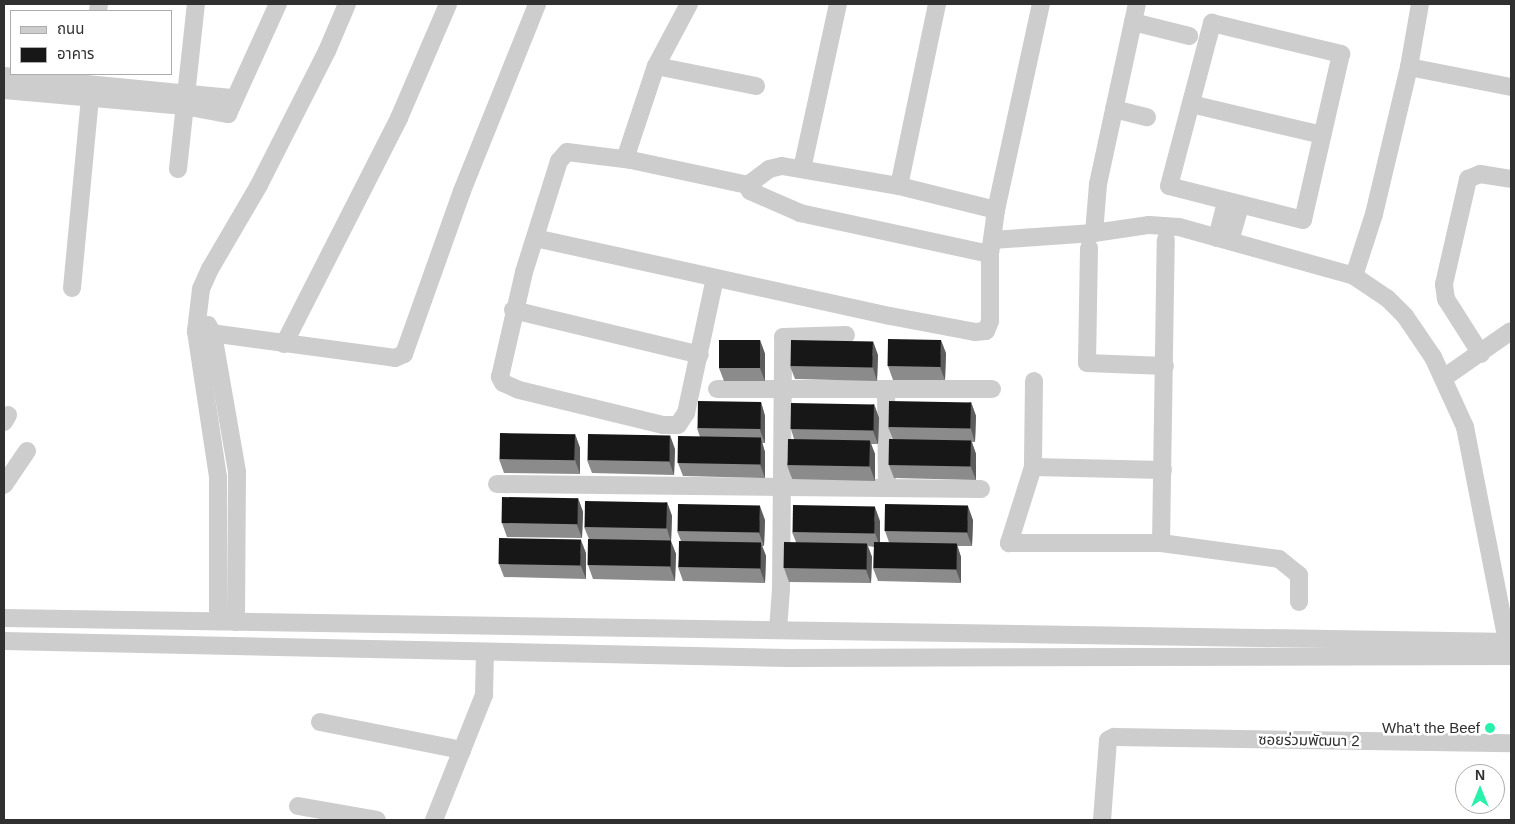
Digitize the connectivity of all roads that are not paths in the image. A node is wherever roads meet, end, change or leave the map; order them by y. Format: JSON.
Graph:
{"nodes":[{"id":1,"x":196,"y":4,"type":"edge"},
{"id":2,"x":278,"y":4,"type":"edge"},
{"id":3,"x":347,"y":4,"type":"edge"},
{"id":4,"x":448,"y":4,"type":"edge"},
{"id":5,"x":537,"y":4,"type":"edge"},
{"id":6,"x":689,"y":4,"type":"edge"},
{"id":7,"x":838,"y":4,"type":"edge"},
{"id":8,"x":937,"y":4,"type":"edge"},
{"id":9,"x":1041,"y":4,"type":"edge"},
{"id":10,"x":1137,"y":4,"type":"edge"},
{"id":11,"x":1420,"y":4,"type":"edge"},
{"id":12,"x":1133,"y":22,"type":"junction"},
{"id":13,"x":1189,"y":36,"type":"dead end"},
{"id":14,"x":656,"y":66,"type":"junction"},
{"id":15,"x":1409,"y":67,"type":"junction"},
{"id":16,"x":4,"y":76,"type":"edge"},
{"id":17,"x":91,"y":85,"type":"edge"},
{"id":18,"x":756,"y":86,"type":"dead end"},
{"id":19,"x":1511,"y":86,"type":"edge"},
{"id":20,"x":4,"y":90,"type":"edge"},
{"id":21,"x":185,"y":99,"type":"junction"},
{"id":22,"x":1191,"y":104,"type":"junction"},
{"id":23,"x":1114,"y":109,"type":"junction"},
{"id":24,"x":1147,"y":117,"type":"dead end"},
{"id":25,"x":1322,"y":136,"type":"junction"},
{"id":26,"x":625,"y":159,"type":"junction"},
{"id":27,"x":178,"y":169,"type":"dead end"},
{"id":28,"x":802,"y":169,"type":"junction"},
{"id":29,"x":1511,"y":178,"type":"edge"},
{"id":30,"x":748,"y":185,"type":"junction"},
{"id":31,"x":900,"y":186,"type":"junction"},
{"id":32,"x":1233,"y":204,"type":"junction"},
{"id":33,"x":993,"y":232,"type":"junction"},
{"id":34,"x":535,"y":238,"type":"junction"},
{"id":35,"x":1224,"y":239,"type":"junction"},
{"id":36,"x":1166,"y":240,"type":"dead end"},
{"id":37,"x":1091,"y":241,"type":"junction"},
{"id":38,"x":1350,"y":275,"type":"junction"},
{"id":39,"x":715,"y":278,"type":"junction"},
{"id":40,"x":72,"y":288,"type":"dead end"},
{"id":41,"x":513,"y":310,"type":"junction"},
{"id":42,"x":1511,"y":331,"type":"edge"},
{"id":43,"x":204,"y":333,"type":"junction"},
{"id":44,"x":846,"y":335,"type":"dead end"},
{"id":45,"x":284,"y":344,"type":"junction"},
{"id":46,"x":1481,"y":354,"type":"junction"},
{"id":47,"x":700,"y":355,"type":"junction"},
{"id":48,"x":1165,"y":366,"type":"junction"},
{"id":49,"x":1445,"y":377,"type":"junction"},
{"id":50,"x":1034,"y":381,"type":"dead end"},
{"id":51,"x":717,"y":389,"type":"dead end"},
{"id":52,"x":886,"y":389,"type":"junction"},
{"id":53,"x":992,"y":389,"type":"dead end"},
{"id":54,"x":781,"y":390,"type":"junction"},
{"id":55,"x":27,"y":452,"type":"dead end"},
{"id":56,"x":1033,"y":467,"type":"junction"},
{"id":57,"x":1163,"y":470,"type":"junction"},
{"id":58,"x":497,"y":484,"type":"dead end"},
{"id":59,"x":4,"y":485,"type":"edge"},
{"id":60,"x":782,"y":485,"type":"junction"},
{"id":61,"x":887,"y":487,"type":"junction"},
{"id":62,"x":981,"y":489,"type":"dead end"},
{"id":63,"x":1161,"y":543,"type":"junction"},
{"id":64,"x":1294,"y":602,"type":"dead end"},
{"id":65,"x":4,"y":618,"type":"edge"},
{"id":66,"x":218,"y":621,"type":"junction"},
{"id":67,"x":236,"y":622,"type":"junction"},
{"id":68,"x":624,"y":628,"type":"junction"},
{"id":69,"x":778,"y":630,"type":"junction"},
{"id":70,"x":4,"y":641,"type":"edge"},
{"id":71,"x":485,"y":652,"type":"junction"},
{"id":72,"x":1510,"y":652,"type":"edge"},
{"id":73,"x":624,"y":655,"type":"junction"},
{"id":74,"x":320,"y":722,"type":"dead end"},
{"id":75,"x":1511,"y":743,"type":"edge"},
{"id":76,"x":462,"y":750,"type":"junction"},
{"id":77,"x":298,"y":806,"type":"dead end"},
{"id":78,"x":377,"y":820,"type":"edge"},
{"id":79,"x":434,"y":820,"type":"edge"},
{"id":80,"x":1102,"y":820,"type":"edge"}],
"edges":[{"from":1,"to":21,"type":"street"},
{"from":2,"to":21,"type":"street"},
{"from":3,"to":43,"type":"street"},
{"from":4,"to":45,"type":"street"},
{"from":5,"to":45,"type":"street"},
{"from":6,"to":14,"type":"street"},
{"from":7,"to":28,"type":"street"},
{"from":8,"to":31,"type":"street"},
{"from":9,"to":33,"type":"street"},
{"from":10,"to":12,"type":"street"},
{"from":11,"to":15,"type":"street"},
{"from":12,"to":13,"type":"street"},
{"from":12,"to":23,"type":"street"},
{"from":14,"to":18,"type":"street"},
{"from":14,"to":26,"type":"street"},
{"from":15,"to":19,"type":"street"},
{"from":15,"to":38,"type":"street"},
{"from":16,"to":17,"type":"street"},
{"from":17,"to":20,"type":"street"},
{"from":17,"to":21,"type":"street"},
{"from":17,"to":40,"type":"street"},
{"from":21,"to":27,"type":"street"},
{"from":22,"to":25,"type":"street"},
{"from":22,"to":25,"type":"street"},
{"from":22,"to":32,"type":"street"},
{"from":23,"to":24,"type":"street"},
{"from":23,"to":37,"type":"street"},
{"from":25,"to":32,"type":"street"},
{"from":26,"to":30,"type":"street"},
{"from":26,"to":34,"type":"street"},
{"from":28,"to":30,"type":"street"},
{"from":28,"to":31,"type":"street"},
{"from":29,"to":46,"type":"street"},
{"from":30,"to":33,"type":"street"},
{"from":31,"to":33,"type":"street"},
{"from":32,"to":35,"type":"street"},
{"from":33,"to":37,"type":"street"},
{"from":33,"to":39,"type":"street"},
{"from":34,"to":39,"type":"street"},
{"from":34,"to":41,"type":"street"},
{"from":35,"to":37,"type":"street"},
{"from":35,"to":38,"type":"street"},
{"from":36,"to":48,"type":"street"},
{"from":37,"to":48,"type":"street"},
{"from":38,"to":49,"type":"street"},
{"from":39,"to":47,"type":"street"},
{"from":41,"to":47,"type":"street"},
{"from":41,"to":47,"type":"street"},
{"from":42,"to":46,"type":"street"},
{"from":43,"to":45,"type":"street"},
{"from":43,"to":66,"type":"street"},
{"from":43,"to":67,"type":"street"},
{"from":44,"to":54,"type":"street"},
{"from":46,"to":49,"type":"street"},
{"from":48,"to":57,"type":"street"},
{"from":49,"to":72,"type":"street"},
{"from":50,"to":56,"type":"street"},
{"from":51,"to":54,"type":"street"},
{"from":52,"to":53,"type":"street"},
{"from":52,"to":54,"type":"street"},
{"from":52,"to":61,"type":"street"},
{"from":54,"to":60,"type":"street"},
{"from":55,"to":59,"type":"street"},
{"from":56,"to":57,"type":"street"},
{"from":56,"to":63,"type":"street"},
{"from":57,"to":63,"type":"street"},
{"from":58,"to":60,"type":"street"},
{"from":60,"to":61,"type":"street"},
{"from":60,"to":69,"type":"street"},
{"from":61,"to":62,"type":"street"},
{"from":63,"to":64,"type":"street"},
{"from":65,"to":66,"type":"street"},
{"from":66,"to":67,"type":"street"},
{"from":67,"to":68,"type":"street"},
{"from":68,"to":69,"type":"street"},
{"from":68,"to":73,"type":"street"},
{"from":69,"to":72,"type":"street"},
{"from":70,"to":71,"type":"street"},
{"from":71,"to":73,"type":"street"},
{"from":71,"to":76,"type":"street"},
{"from":72,"to":73,"type":"street"},
{"from":74,"to":76,"type":"street"},
{"from":75,"to":80,"type":"street","name":"ซอยร่วมพัฒนา 2"},
{"from":76,"to":79,"type":"street"},
{"from":77,"to":78,"type":"street"}]}
